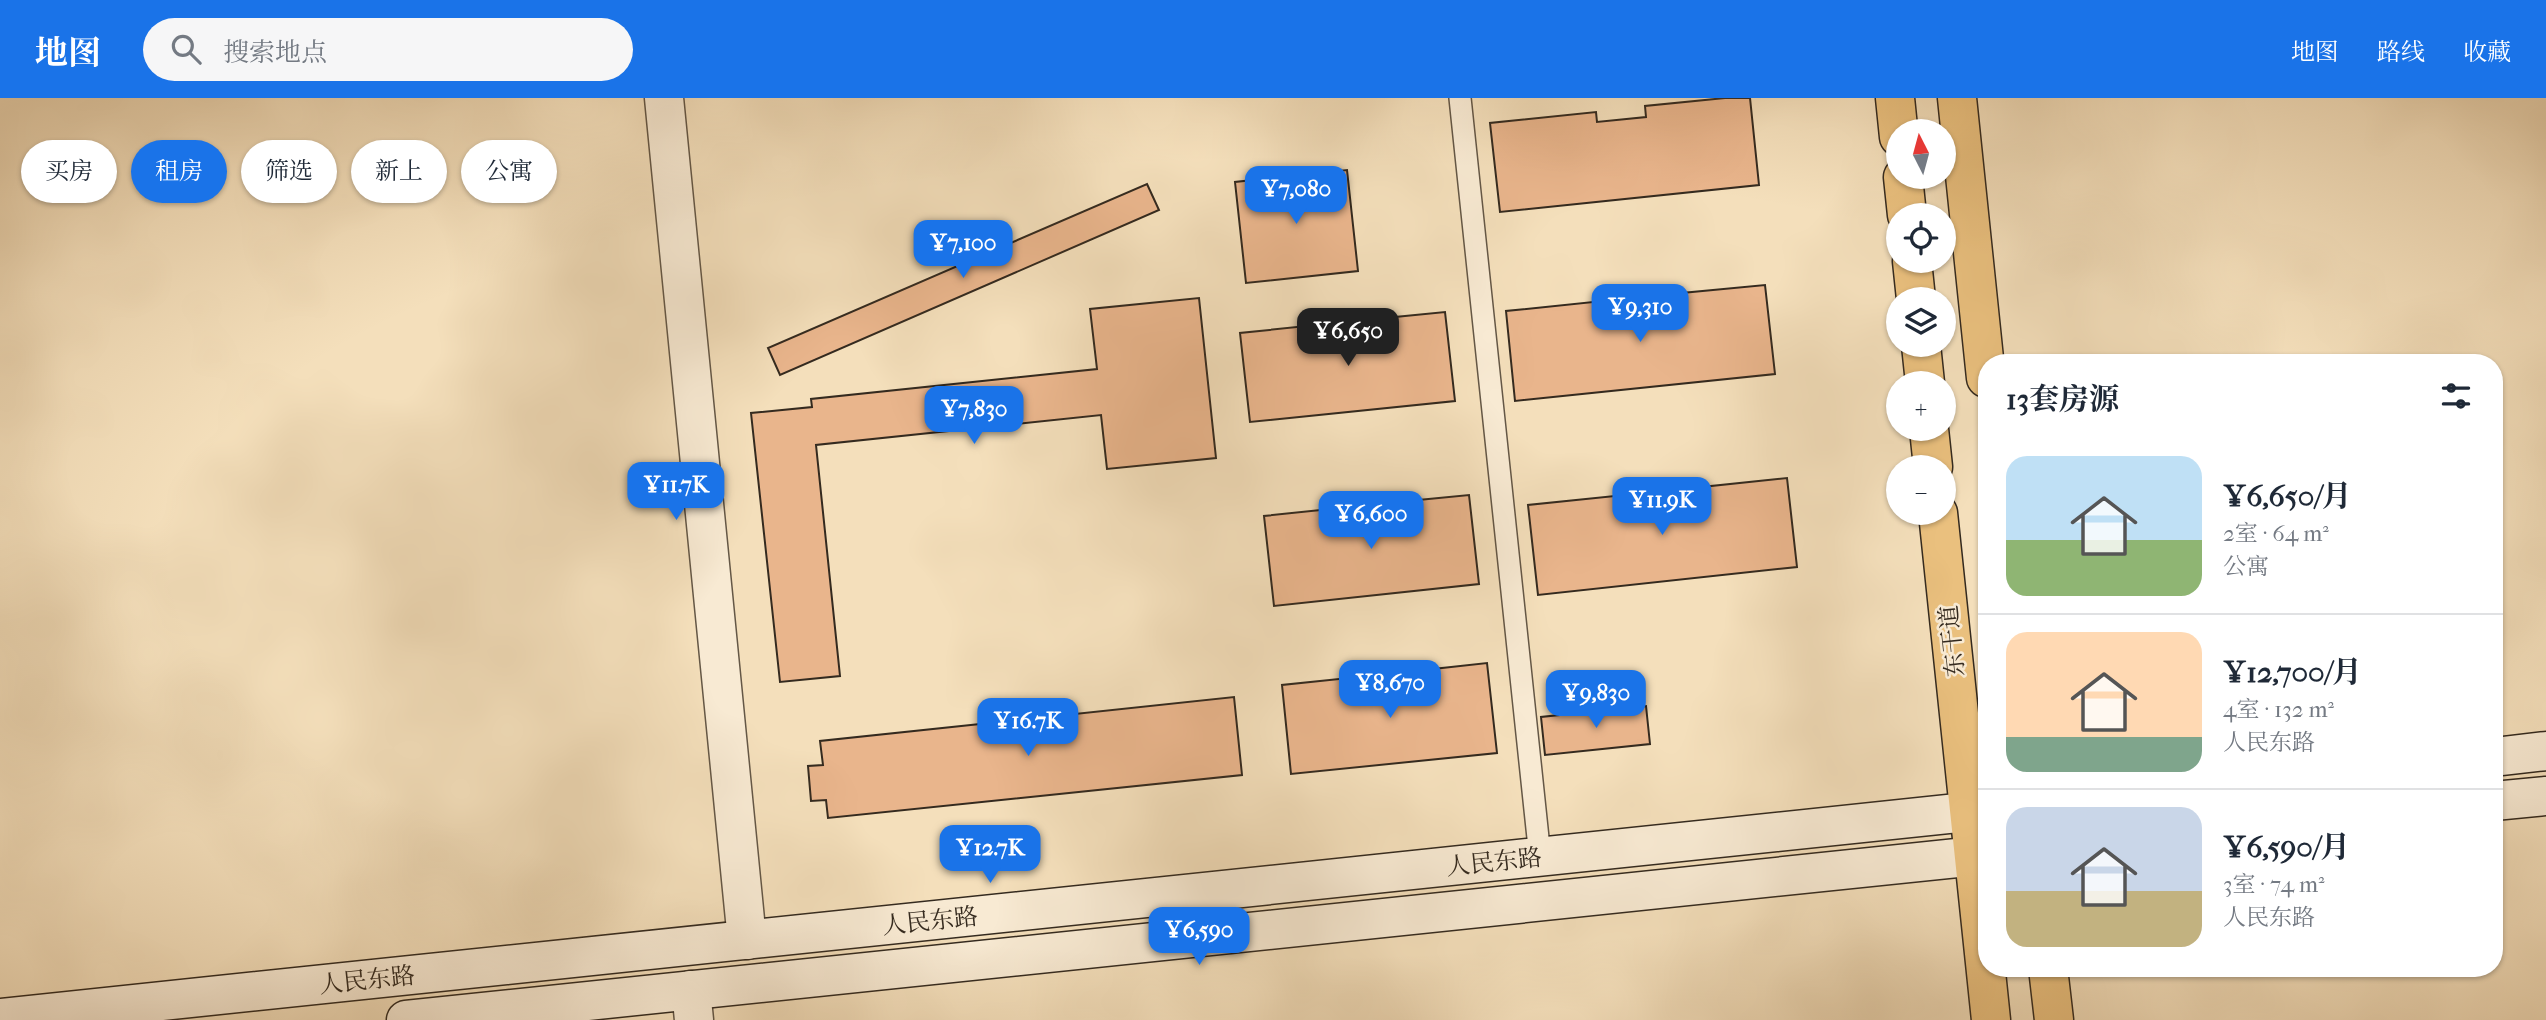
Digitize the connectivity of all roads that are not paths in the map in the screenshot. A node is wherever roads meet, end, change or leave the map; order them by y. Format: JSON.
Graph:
{"nodes":[{"id":1,"x":664,"y":98,"type":"edge"},
{"id":2,"x":1460,"y":98,"type":"edge"},
{"id":3,"x":1895,"y":98,"type":"edge"},
{"id":4,"x":1957,"y":98,"type":"edge"},
{"id":5,"x":1897,"y":119,"type":"edge"},
{"id":6,"x":1983,"y":354,"type":"edge"},
{"id":7,"x":1940,"y":525,"type":"edge"},
{"id":8,"x":2546,"y":751,"type":"edge"},
{"id":9,"x":2503,"y":756,"type":"edge"},
{"id":10,"x":2546,"y":796,"type":"edge"},
{"id":11,"x":2503,"y":800,"type":"edge"},
{"id":12,"x":1978,"y":811,"type":"edge"},
{"id":13,"x":1978,"y":855,"type":"edge"},
{"id":14,"x":1540,"y":857,"type":"junction"},
{"id":15,"x":747,"y":940,"type":"junction"},
{"id":16,"x":1988,"y":977,"type":"edge"},
{"id":17,"x":2050,"y":977,"type":"edge"},
{"id":18,"x":692,"y":1005,"type":"edge"},
{"id":19,"x":0,"y":1018,"type":"edge"},
{"id":20,"x":406,"y":1020,"type":"edge"},
{"id":21,"x":1991,"y":1020,"type":"edge"},
{"id":22,"x":2054,"y":1020,"type":"edge"}],
"edges":[{"from":1,"to":15,"type":"street"},
{"from":2,"to":14,"type":"lane"},
{"from":3,"to":5,"type":"main road"},
{"from":4,"to":6,"type":"main road"},
{"from":7,"to":12,"type":"main road","name":"东干道"},
{"from":8,"to":9,"type":"street"},
{"from":10,"to":11,"type":"street"},
{"from":12,"to":14,"type":"street","name":"人民东路"},
{"from":13,"to":18,"type":"street","name":"人民东路"},
{"from":14,"to":15,"type":"street","name":"人民东路"},
{"from":15,"to":19,"type":"street","name":"人民东路"},
{"from":16,"to":21,"type":"main road","name":"东干道"},
{"from":17,"to":22,"type":"main road"},
{"from":18,"to":20,"type":"street","name":"人民东路"}]}
